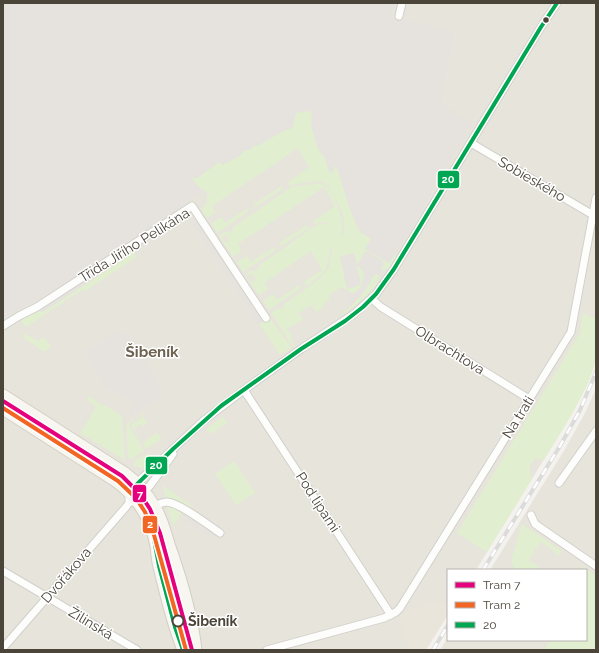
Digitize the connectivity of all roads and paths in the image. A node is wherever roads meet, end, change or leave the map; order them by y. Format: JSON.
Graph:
{"nodes":[{"id":1,"x":402,"y":3,"type":"edge"},
{"id":2,"x":557,"y":3,"type":"edge"},
{"id":3,"x":399,"y":16,"type":"dead end"},
{"id":4,"x":471,"y":143,"type":"junction"},
{"id":5,"x":596,"y":198,"type":"edge"},
{"id":6,"x":593,"y":215,"type":"junction"},
{"id":7,"x":372,"y":299,"type":"junction"},
{"id":8,"x":266,"y":318,"type":"dead end"},
{"id":9,"x":3,"y":326,"type":"edge"},
{"id":10,"x":244,"y":390,"type":"junction"},
{"id":11,"x":3,"y":396,"type":"edge"},
{"id":12,"x":529,"y":399,"type":"junction"},
{"id":13,"x":3,"y":409,"type":"edge"},
{"id":14,"x":596,"y":431,"type":"edge"},
{"id":15,"x":180,"y":444,"type":"junction"},
{"id":16,"x":559,"y":483,"type":"dead end"},
{"id":17,"x":141,"y":487,"type":"junction"},
{"id":18,"x":132,"y":499,"type":"junction"},
{"id":19,"x":155,"y":506,"type":"junction"},
{"id":20,"x":531,"y":515,"type":"dead end"},
{"id":21,"x":220,"y":533,"type":"dead end"},
{"id":22,"x":596,"y":566,"type":"edge"},
{"id":23,"x":3,"y":571,"type":"edge"},
{"id":24,"x":47,"y":597,"type":"junction"},
{"id":25,"x":391,"y":615,"type":"junction"},
{"id":26,"x":3,"y":648,"type":"edge"},
{"id":27,"x":137,"y":650,"type":"edge"},
{"id":28,"x":183,"y":650,"type":"edge"},
{"id":29,"x":196,"y":650,"type":"edge"},
{"id":30,"x":267,"y":650,"type":"edge"}],
"edges":[{"from":1,"to":3,"type":"street"},
{"from":2,"to":4,"type":"street"},
{"from":4,"to":6,"type":"street","name":"Sobieského"},
{"from":4,"to":7,"type":"street"},
{"from":5,"to":6,"type":"street","name":"Na trati"},
{"from":6,"to":12,"type":"street","name":"Na trati"},
{"from":7,"to":10,"type":"street"},
{"from":7,"to":12,"type":"street","name":"Olbrachtova"},
{"from":8,"to":9,"type":"street","name":"Třída Jiřího Pelikána"},
{"from":10,"to":15,"type":"street"},
{"from":10,"to":25,"type":"street","name":"Pod lipami"},
{"from":11,"to":17,"type":"main road"},
{"from":12,"to":25,"type":"street","name":"Na trati"},
{"from":13,"to":18,"type":"main road"},
{"from":14,"to":16,"type":"street"},
{"from":15,"to":17,"type":"street"},
{"from":15,"to":17,"type":"street"},
{"from":17,"to":18,"type":"street"},
{"from":17,"to":18,"type":"street"},
{"from":17,"to":19,"type":"main road"},
{"from":18,"to":24,"type":"street","name":"Dvořákova"},
{"from":18,"to":28,"type":"main road"},
{"from":19,"to":21,"type":"street"},
{"from":19,"to":29,"type":"main road"},
{"from":20,"to":22,"type":"street"},
{"from":23,"to":24,"type":"street","name":"Žilinská"},
{"from":24,"to":26,"type":"street","name":"Dvořákova"},
{"from":24,"to":27,"type":"street","name":"Žilinská"},
{"from":25,"to":30,"type":"street"}]}
